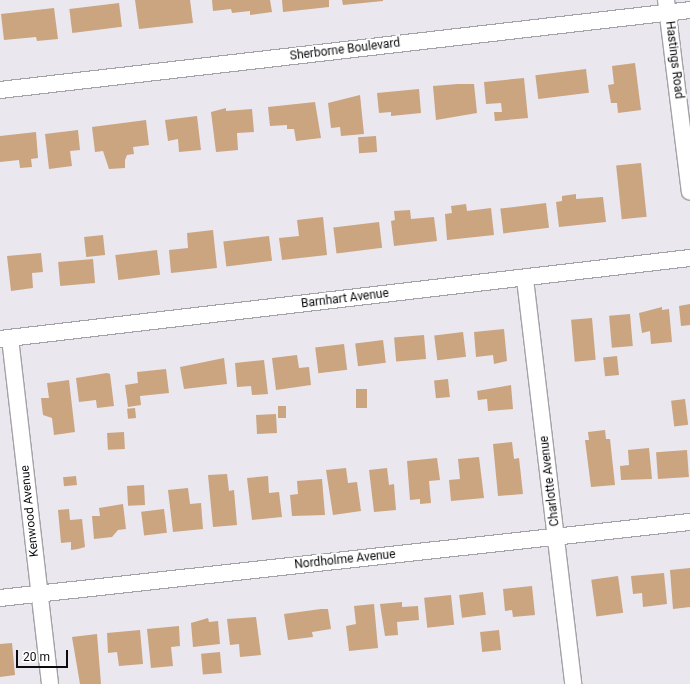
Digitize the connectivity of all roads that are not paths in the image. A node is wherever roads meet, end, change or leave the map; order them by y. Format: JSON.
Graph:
{"nodes":[{"id":1,"x":667,"y":6,"type":"edge"},
{"id":2,"x":690,"y":10,"type":"edge"},
{"id":3,"x":0,"y":90,"type":"edge"},
{"id":4,"x":690,"y":192,"type":"edge"},
{"id":5,"x":690,"y":258,"type":"edge"},
{"id":6,"x":525,"y":279,"type":"junction"},
{"id":7,"x":5,"y":339,"type":"edge"},
{"id":8,"x":690,"y":522,"type":"edge"},
{"id":9,"x":557,"y":538,"type":"junction"},
{"id":10,"x":39,"y":593,"type":"junction"},
{"id":11,"x":0,"y":598,"type":"edge"},
{"id":12,"x":50,"y":684,"type":"edge"},
{"id":13,"x":573,"y":684,"type":"edge"}],
"edges":[{"from":1,"to":2,"type":"street","name":"Sherborne Boulevard"},
{"from":1,"to":3,"type":"street","name":"Sherborne Boulevard"},
{"from":1,"to":4,"type":"street","name":"Hastings Road"},
{"from":5,"to":6,"type":"street","name":"Barnhart Avenue"},
{"from":6,"to":7,"type":"street","name":"Barnhart Avenue"},
{"from":6,"to":9,"type":"street","name":"Charlotte Avenue"},
{"from":7,"to":10,"type":"street","name":"Kenwood Avenue"},
{"from":8,"to":9,"type":"street","name":"Nordholme Avenue"},
{"from":9,"to":10,"type":"street","name":"Nordholme Avenue"},
{"from":9,"to":13,"type":"street","name":"Charlotte Avenue"},
{"from":10,"to":11,"type":"street","name":"Nordholme Avenue"},
{"from":10,"to":12,"type":"street","name":"Kenwood Avenue"}]}
